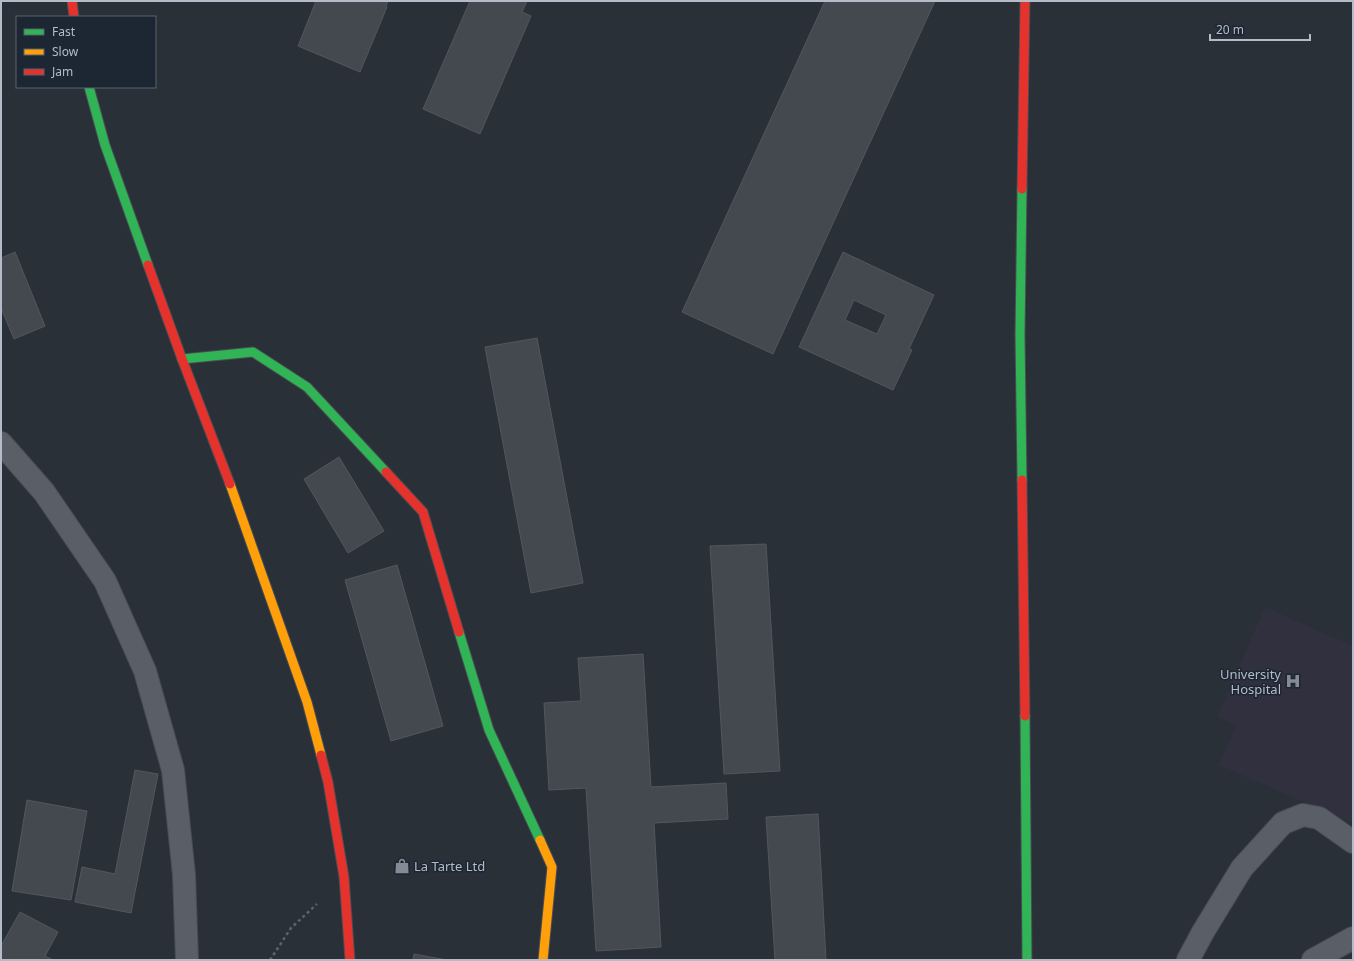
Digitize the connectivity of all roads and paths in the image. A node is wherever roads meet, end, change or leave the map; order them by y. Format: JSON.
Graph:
{"nodes":[{"id":1,"x":72,"y":1,"type":"edge"},
{"id":2,"x":1025,"y":1,"type":"edge"},
{"id":3,"x":74,"y":16,"type":"edge"},
{"id":4,"x":89,"y":88,"type":"edge"},
{"id":5,"x":182,"y":359,"type":"junction"},
{"id":6,"x":1,"y":443,"type":"edge"},
{"id":7,"x":1353,"y":842,"type":"edge"},
{"id":8,"x":344,"y":877,"type":"junction"},
{"id":9,"x":1353,"y":938,"type":"edge"},
{"id":10,"x":187,"y":960,"type":"edge"},
{"id":11,"x":270,"y":960,"type":"edge"},
{"id":12,"x":350,"y":960,"type":"edge"},
{"id":13,"x":543,"y":960,"type":"edge"},
{"id":14,"x":1027,"y":960,"type":"edge"},
{"id":15,"x":1188,"y":960,"type":"edge"},
{"id":16,"x":1313,"y":960,"type":"edge"}],
"edges":[{"from":1,"to":3,"type":"main road"},
{"from":2,"to":14,"type":"main road"},
{"from":4,"to":5,"type":"main road"},
{"from":5,"to":8,"type":"main road"},
{"from":5,"to":13,"type":"main road"},
{"from":6,"to":10,"type":"street"},
{"from":7,"to":15,"type":"street"},
{"from":8,"to":11,"type":"path"},
{"from":8,"to":12,"type":"main road"},
{"from":9,"to":16,"type":"street"}]}
